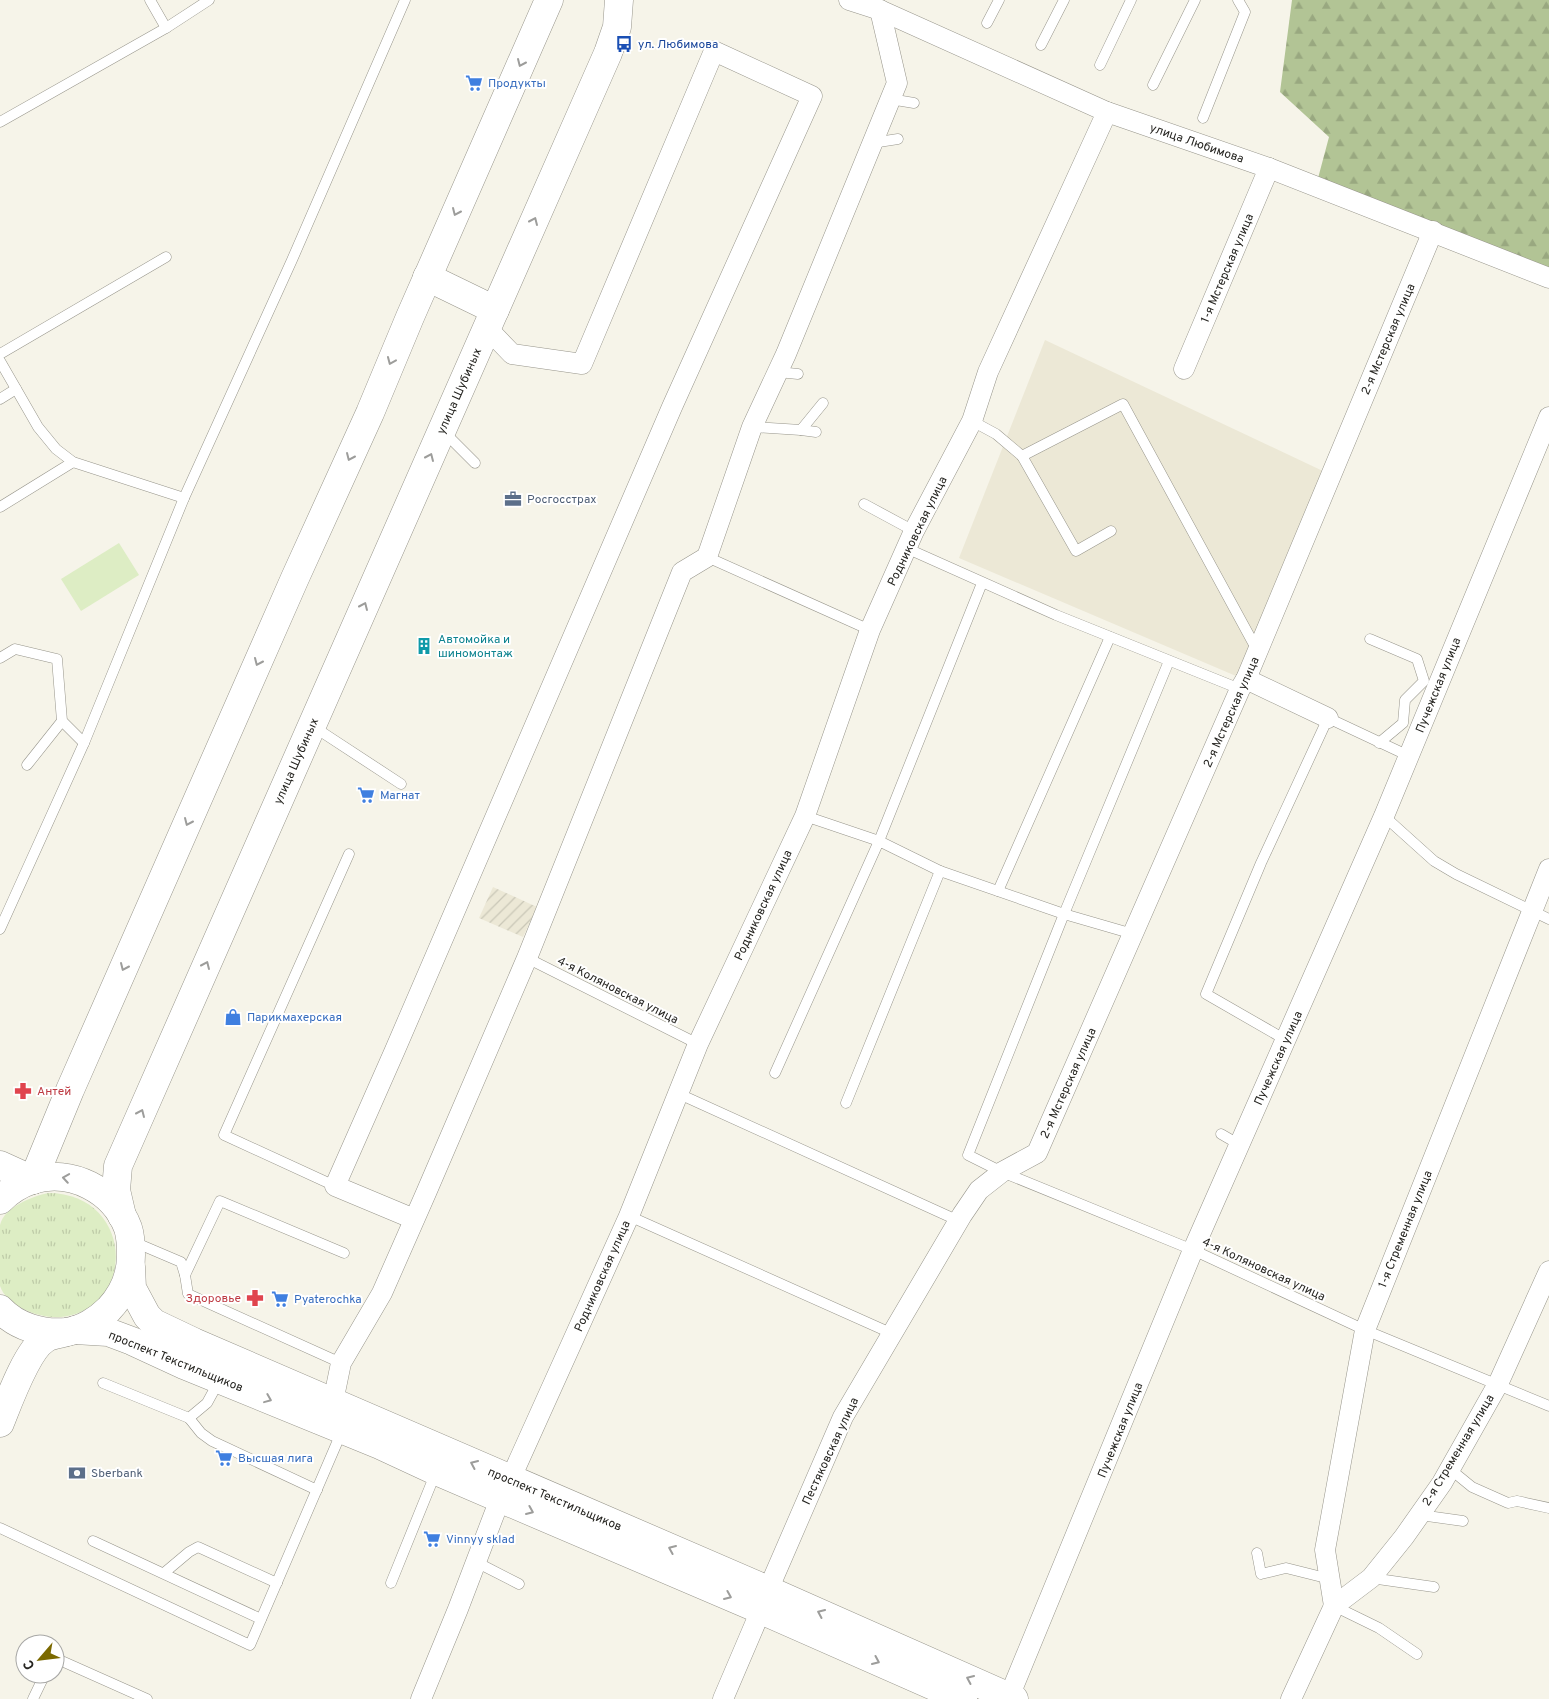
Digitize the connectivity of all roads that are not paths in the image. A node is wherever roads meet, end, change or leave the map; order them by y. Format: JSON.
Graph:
{"nodes":[{"id":1,"x":150,"y":0,"type":"edge"},
{"id":2,"x":209,"y":0,"type":"edge"},
{"id":3,"x":405,"y":0,"type":"edge"},
{"id":4,"x":548,"y":0,"type":"edge"},
{"id":5,"x":619,"y":0,"type":"edge"},
{"id":6,"x":849,"y":0,"type":"edge"},
{"id":7,"x":999,"y":0,"type":"edge"},
{"id":8,"x":1064,"y":0,"type":"edge"},
{"id":9,"x":1131,"y":0,"type":"edge"},
{"id":10,"x":1195,"y":0,"type":"edge"},
{"id":11,"x":1238,"y":0,"type":"edge"},
{"id":12,"x":880,"y":10,"type":"junction"},
{"id":13,"x":987,"y":23,"type":"dead end"},
{"id":14,"x":166,"y":28,"type":"junction"},
{"id":15,"x":1041,"y":45,"type":"dead end"},
{"id":16,"x":1100,"y":65,"type":"dead end"},
{"id":17,"x":1153,"y":85,"type":"dead end"},
{"id":18,"x":890,"y":99,"type":"junction"},
{"id":19,"x":914,"y":103,"type":"dead end"},
{"id":20,"x":1107,"y":112,"type":"junction"},
{"id":21,"x":1203,"y":118,"type":"dead end"},
{"id":22,"x":0,"y":122,"type":"edge"},
{"id":23,"x":898,"y":139,"type":"dead end"},
{"id":24,"x":872,"y":143,"type":"junction"},
{"id":25,"x":1269,"y":168,"type":"junction"},
{"id":26,"x":1433,"y":232,"type":"junction"},
{"id":27,"x":166,"y":257,"type":"dead end"},
{"id":28,"x":427,"y":278,"type":"junction"},
{"id":29,"x":1549,"y":278,"type":"edge"},
{"id":30,"x":491,"y":319,"type":"junction"},
{"id":31,"x":0,"y":354,"type":"edge"},
{"id":32,"x":0,"y":361,"type":"edge"},
{"id":33,"x":1184,"y":369,"type":"dead end"},
{"id":34,"x":778,"y":372,"type":"junction"},
{"id":35,"x":798,"y":374,"type":"dead end"},
{"id":36,"x":16,"y":389,"type":"junction"},
{"id":37,"x":0,"y":399,"type":"edge"},
{"id":38,"x":823,"y":403,"type":"dead end"},
{"id":39,"x":1549,"y":416,"type":"edge"},
{"id":40,"x":972,"y":421,"type":"junction"},
{"id":41,"x":752,"y":428,"type":"junction"},
{"id":42,"x":442,"y":430,"type":"junction"},
{"id":43,"x":801,"y":430,"type":"junction"},
{"id":44,"x":816,"y":432,"type":"dead end"},
{"id":45,"x":1022,"y":456,"type":"junction"},
{"id":46,"x":73,"y":462,"type":"junction"},
{"id":47,"x":475,"y":463,"type":"dead end"},
{"id":48,"x":184,"y":498,"type":"junction"},
{"id":49,"x":864,"y":504,"type":"dead end"},
{"id":50,"x":0,"y":507,"type":"edge"},
{"id":51,"x":1111,"y":531,"type":"dead end"},
{"id":52,"x":910,"y":540,"type":"junction"},
{"id":53,"x":707,"y":557,"type":"junction"},
{"id":54,"x":982,"y":583,"type":"junction"},
{"id":55,"x":870,"y":630,"type":"junction"},
{"id":56,"x":1110,"y":637,"type":"junction"},
{"id":57,"x":1370,"y":639,"type":"dead end"},
{"id":58,"x":1258,"y":651,"type":"junction"},
{"id":59,"x":0,"y":658,"type":"edge"},
{"id":60,"x":1169,"y":661,"type":"junction"},
{"id":61,"x":1243,"y":684,"type":"junction"},
{"id":62,"x":1328,"y":718,"type":"junction"},
{"id":63,"x":62,"y":721,"type":"junction"},
{"id":64,"x":312,"y":726,"type":"junction"},
{"id":65,"x":84,"y":743,"type":"junction"},
{"id":66,"x":1380,"y":743,"type":"junction"},
{"id":67,"x":1409,"y":756,"type":"junction"},
{"id":68,"x":27,"y":764,"type":"dead end"},
{"id":69,"x":401,"y":784,"type":"dead end"},
{"id":70,"x":805,"y":816,"type":"junction"},
{"id":71,"x":1384,"y":816,"type":"junction"},
{"id":72,"x":879,"y":841,"type":"junction"},
{"id":73,"x":349,"y":854,"type":"dead end"},
{"id":74,"x":1549,"y":869,"type":"edge"},
{"id":75,"x":940,"y":871,"type":"junction"},
{"id":76,"x":1545,"y":890,"type":"edge"},
{"id":77,"x":998,"y":891,"type":"junction"},
{"id":78,"x":1064,"y":914,"type":"junction"},
{"id":79,"x":1540,"y":915,"type":"edge"},
{"id":80,"x":0,"y":929,"type":"edge"},
{"id":81,"x":1133,"y":934,"type":"junction"},
{"id":82,"x":527,"y":958,"type":"junction"},
{"id":83,"x":1286,"y":1040,"type":"junction"},
{"id":84,"x":698,"y":1044,"type":"junction"},
{"id":85,"x":775,"y":1072,"type":"dead end"},
{"id":86,"x":678,"y":1093,"type":"junction"},
{"id":87,"x":846,"y":1103,"type":"dead end"},
{"id":88,"x":1221,"y":1134,"type":"dead end"},
{"id":89,"x":1240,"y":1145,"type":"junction"},
{"id":90,"x":0,"y":1165,"type":"edge"},
{"id":91,"x":1002,"y":1172,"type":"junction"},
{"id":92,"x":33,"y":1180,"type":"junction"},
{"id":93,"x":335,"y":1186,"type":"junction"},
{"id":94,"x":0,"y":1200,"type":"edge"},
{"id":95,"x":629,"y":1216,"type":"junction"},
{"id":96,"x":414,"y":1219,"type":"junction"},
{"id":97,"x":959,"y":1220,"type":"junction"},
{"id":98,"x":126,"y":1228,"type":"junction"},
{"id":99,"x":1194,"y":1250,"type":"junction"},
{"id":100,"x":344,"y":1253,"type":"dead end"},
{"id":101,"x":131,"y":1267,"type":"junction"},
{"id":102,"x":1549,"y":1271,"type":"edge"},
{"id":103,"x":185,"y":1275,"type":"junction"},
{"id":104,"x":0,"y":1309,"type":"edge"},
{"id":105,"x":1365,"y":1330,"type":"junction"},
{"id":106,"x":72,"y":1331,"type":"junction"},
{"id":107,"x":892,"y":1334,"type":"junction"},
{"id":108,"x":340,"y":1363,"type":"junction"},
{"id":109,"x":220,"y":1380,"type":"junction"},
{"id":110,"x":103,"y":1383,"type":"dead end"},
{"id":111,"x":1498,"y":1384,"type":"junction"},
{"id":112,"x":333,"y":1402,"type":"junction"},
{"id":113,"x":1549,"y":1406,"type":"edge"},
{"id":114,"x":189,"y":1418,"type":"junction"},
{"id":115,"x":0,"y":1423,"type":"edge"},
{"id":116,"x":343,"y":1430,"type":"junction"},
{"id":117,"x":1450,"y":1470,"type":"junction"},
{"id":118,"x":436,"y":1471,"type":"junction"},
{"id":119,"x":505,"y":1489,"type":"junction"},
{"id":120,"x":317,"y":1490,"type":"junction"},
{"id":121,"x":1549,"y":1508,"type":"edge"},
{"id":122,"x":1420,"y":1514,"type":"junction"},
{"id":123,"x":1463,"y":1521,"type":"dead end"},
{"id":124,"x":0,"y":1528,"type":"edge"},
{"id":125,"x":93,"y":1541,"type":"dead end"},
{"id":126,"x":1257,"y":1553,"type":"dead end"},
{"id":127,"x":476,"y":1562,"type":"junction"},
{"id":128,"x":164,"y":1573,"type":"junction"},
{"id":129,"x":1370,"y":1578,"type":"junction"},
{"id":130,"x":1330,"y":1579,"type":"junction"},
{"id":131,"x":277,"y":1583,"type":"junction"},
{"id":132,"x":391,"y":1583,"type":"dead end"},
{"id":133,"x":519,"y":1584,"type":"dead end"},
{"id":134,"x":1434,"y":1587,"type":"dead end"},
{"id":135,"x":764,"y":1600,"type":"junction"},
{"id":136,"x":1334,"y":1606,"type":"junction"},
{"id":137,"x":261,"y":1618,"type":"junction"},
{"id":138,"x":1417,"y":1654,"type":"dead end"},
{"id":139,"x":65,"y":1662,"type":"edge"},
{"id":140,"x":40,"y":1684,"type":"edge"},
{"id":141,"x":1010,"y":1698,"type":"edge"},
{"id":142,"x":33,"y":1699,"type":"edge"},
{"id":143,"x":147,"y":1699,"type":"edge"},
{"id":144,"x":421,"y":1699,"type":"edge"},
{"id":145,"x":723,"y":1699,"type":"edge"},
{"id":146,"x":963,"y":1699,"type":"edge"},
{"id":147,"x":1291,"y":1699,"type":"edge"}],
"edges":[{"from":1,"to":14,"type":"lane"},
{"from":2,"to":14,"type":"lane"},
{"from":3,"to":48,"type":"lane"},
{"from":4,"to":28,"type":"main road","one_way":true},
{"from":30,"to":5,"type":"main road","name":"улица Шубиных","one_way":true},
{"from":6,"to":12,"type":"street","name":"улица Любимова"},
{"from":7,"to":13,"type":"lane"},
{"from":8,"to":15,"type":"lane"},
{"from":9,"to":16,"type":"lane"},
{"from":10,"to":17,"type":"lane"},
{"from":11,"to":21,"type":"lane"},
{"from":12,"to":18,"type":"street"},
{"from":12,"to":20,"type":"street","name":"улица Любимова"},
{"from":14,"to":22,"type":"lane"},
{"from":18,"to":19,"type":"lane"},
{"from":18,"to":24,"type":"street"},
{"from":20,"to":25,"type":"street","name":"улица Любимова"},
{"from":20,"to":40,"type":"street","name":"Родниковская улица"},
{"from":23,"to":24,"type":"lane"},
{"from":24,"to":34,"type":"street"},
{"from":25,"to":26,"type":"street","name":"улица Любимова"},
{"from":25,"to":33,"type":"street","name":"1-я Мстерская улица"},
{"from":26,"to":29,"type":"street","name":"улица Любимова"},
{"from":26,"to":58,"type":"street","name":"2-я Мстерская улица"},
{"from":27,"to":31,"type":"lane"},
{"from":28,"to":30,"type":"main road"},
{"from":28,"to":92,"type":"main road","one_way":true},
{"from":30,"to":42,"type":"main road","name":"улица Шубиных"},
{"from":30,"to":93,"type":"street"},
{"from":32,"to":36,"type":"lane"},
{"from":34,"to":35,"type":"lane"},
{"from":34,"to":41,"type":"street"},
{"from":36,"to":37,"type":"lane"},
{"from":36,"to":46,"type":"lane"},
{"from":38,"to":43,"type":"lane"},
{"from":39,"to":67,"type":"street","name":"Пучежская улица"},
{"from":40,"to":45,"type":"lane"},
{"from":40,"to":52,"type":"street","name":"Родниковская улица"},
{"from":41,"to":43,"type":"lane"},
{"from":41,"to":53,"type":"street"},
{"from":42,"to":47,"type":"lane"},
{"from":64,"to":42,"type":"main road","name":"улица Шубиных","one_way":true},
{"from":43,"to":44,"type":"lane"},
{"from":45,"to":51,"type":"lane"},
{"from":45,"to":58,"type":"lane"},
{"from":46,"to":48,"type":"lane"},
{"from":46,"to":50,"type":"lane"},
{"from":48,"to":65,"type":"lane"},
{"from":49,"to":52,"type":"lane"},
{"from":52,"to":54,"type":"lane"},
{"from":52,"to":55,"type":"street","name":"Родниковская улица"},
{"from":53,"to":55,"type":"lane"},
{"from":53,"to":82,"type":"street"},
{"from":54,"to":56,"type":"lane"},
{"from":54,"to":72,"type":"lane"},
{"from":55,"to":70,"type":"street","name":"Родниковская улица"},
{"from":56,"to":60,"type":"lane"},
{"from":56,"to":77,"type":"lane"},
{"from":57,"to":66,"type":"lane"},
{"from":58,"to":61,"type":"street","name":"2-я Мстерская улица"},
{"from":59,"to":63,"type":"lane"},
{"from":60,"to":61,"type":"lane"},
{"from":60,"to":78,"type":"lane"},
{"from":61,"to":62,"type":"street"},
{"from":61,"to":81,"type":"street","name":"2-я Мстерская улица"},
{"from":62,"to":66,"type":"lane"},
{"from":62,"to":83,"type":"lane"},
{"from":63,"to":65,"type":"lane"},
{"from":63,"to":68,"type":"lane"},
{"from":64,"to":69,"type":"lane"},
{"from":98,"to":64,"type":"main road","name":"улица Шубиных","one_way":true},
{"from":65,"to":80,"type":"lane"},
{"from":66,"to":67,"type":"lane"},
{"from":67,"to":71,"type":"street","name":"Пучежская улица"},
{"from":70,"to":72,"type":"lane"},
{"from":70,"to":84,"type":"street","name":"Родниковская улица"},
{"from":71,"to":79,"type":"lane"},
{"from":71,"to":83,"type":"street","name":"Пучежская улица"},
{"from":72,"to":75,"type":"lane"},
{"from":72,"to":85,"type":"lane"},
{"from":73,"to":93,"type":"lane"},
{"from":74,"to":76,"type":"street","name":"1-я Стременная улица"},
{"from":75,"to":77,"type":"lane"},
{"from":75,"to":87,"type":"lane"},
{"from":76,"to":79,"type":"street","name":"1-я Стременная улица"},
{"from":77,"to":78,"type":"lane"},
{"from":78,"to":81,"type":"lane"},
{"from":78,"to":91,"type":"lane","name":"4-я Коляновская улица"},
{"from":79,"to":105,"type":"street","name":"1-я Стременная улица"},
{"from":81,"to":91,"type":"street","name":"2-я Мстерская улица"},
{"from":82,"to":84,"type":"lane","name":"4-я Коляновская улица"},
{"from":82,"to":96,"type":"street"},
{"from":83,"to":89,"type":"street","name":"Пучежская улица"},
{"from":84,"to":86,"type":"street","name":"Родниковская улица"},
{"from":86,"to":95,"type":"street","name":"Родниковская улица"},
{"from":86,"to":97,"type":"lane"},
{"from":88,"to":89,"type":"lane"},
{"from":89,"to":99,"type":"street","name":"Пучежская улица"},
{"from":90,"to":92,"type":"main road"},
{"from":91,"to":97,"type":"street","name":"Пестяковская улица"},
{"from":91,"to":99,"type":"lane","name":"4-я Коляновская улица"},
{"from":92,"to":94,"type":"main road"},
{"from":98,"to":92,"type":"main road","one_way":true},
{"from":93,"to":96,"type":"street"},
{"from":95,"to":107,"type":"lane"},
{"from":95,"to":119,"type":"street","name":"Родниковская улица"},
{"from":96,"to":108,"type":"street"},
{"from":97,"to":107,"type":"street","name":"Пестяковская улица"},
{"from":98,"to":101,"type":"main road","name":"улица Шубиных"},
{"from":98,"to":103,"type":"lane"},
{"from":99,"to":105,"type":"lane","name":"4-я Коляновская улица"},
{"from":99,"to":141,"type":"street","name":"Пучежская улица"},
{"from":100,"to":103,"type":"lane"},
{"from":101,"to":106,"type":"main road"},
{"from":101,"to":112,"type":"main road","name":"проспект Текстильщиков"},
{"from":102,"to":111,"type":"street","name":"2-я Стременная улица"},
{"from":103,"to":108,"type":"lane"},
{"from":104,"to":106,"type":"main road","name":"проспект Текстильщиков"},
{"from":105,"to":111,"type":"lane","name":"4-я Коляновская улица"},
{"from":105,"to":130,"type":"street","name":"1-я Стременная улица"},
{"from":106,"to":109,"type":"main road","name":"проспект Текстильщиков"},
{"from":106,"to":115,"type":"main road"},
{"from":107,"to":135,"type":"street","name":"Пестяковская улица"},
{"from":108,"to":112,"type":"street"},
{"from":109,"to":114,"type":"lane"},
{"from":109,"to":116,"type":"main road","name":"проспект Текстильщиков","one_way":true},
{"from":110,"to":114,"type":"lane"},
{"from":111,"to":113,"type":"lane","name":"4-я Коляновская улица"},
{"from":111,"to":117,"type":"street","name":"2-я Стременная улица"},
{"from":119,"to":112,"type":"main road","name":"проспект Текстильщиков","one_way":true},
{"from":114,"to":120,"type":"lane"},
{"from":116,"to":118,"type":"main road","name":"проспект Текстильщиков"},
{"from":116,"to":120,"type":"lane"},
{"from":117,"to":121,"type":"lane"},
{"from":117,"to":122,"type":"street","name":"2-я Стременная улица"},
{"from":118,"to":119,"type":"main road","name":"проспект Текстильщиков"},
{"from":118,"to":132,"type":"lane"},
{"from":119,"to":127,"type":"street","name":"Родниковская улица"},
{"from":119,"to":135,"type":"main road","name":"проспект Текстильщиков"},
{"from":120,"to":131,"type":"lane"},
{"from":122,"to":123,"type":"lane"},
{"from":122,"to":129,"type":"street","name":"2-я Стременная улица"},
{"from":124,"to":137,"type":"lane"},
{"from":125,"to":128,"type":"lane"},
{"from":126,"to":130,"type":"lane"},
{"from":127,"to":133,"type":"lane"},
{"from":127,"to":144,"type":"street","name":"Родниковская улица"},
{"from":128,"to":131,"type":"lane"},
{"from":128,"to":137,"type":"lane"},
{"from":129,"to":134,"type":"lane"},
{"from":129,"to":136,"type":"street","name":"2-я Стременная улица"},
{"from":130,"to":136,"type":"street","name":"1-я Стременная улица"},
{"from":131,"to":137,"type":"lane"},
{"from":141,"to":135,"type":"main road","name":"проспект Текстильщиков","one_way":true},
{"from":135,"to":145,"type":"street","name":"Пестяковская улица"},
{"from":135,"to":146,"type":"main road","name":"проспект Текстильщиков","one_way":true},
{"from":136,"to":138,"type":"lane"},
{"from":136,"to":147,"type":"street"},
{"from":139,"to":143,"type":"lane"},
{"from":140,"to":142,"type":"lane"}]}
